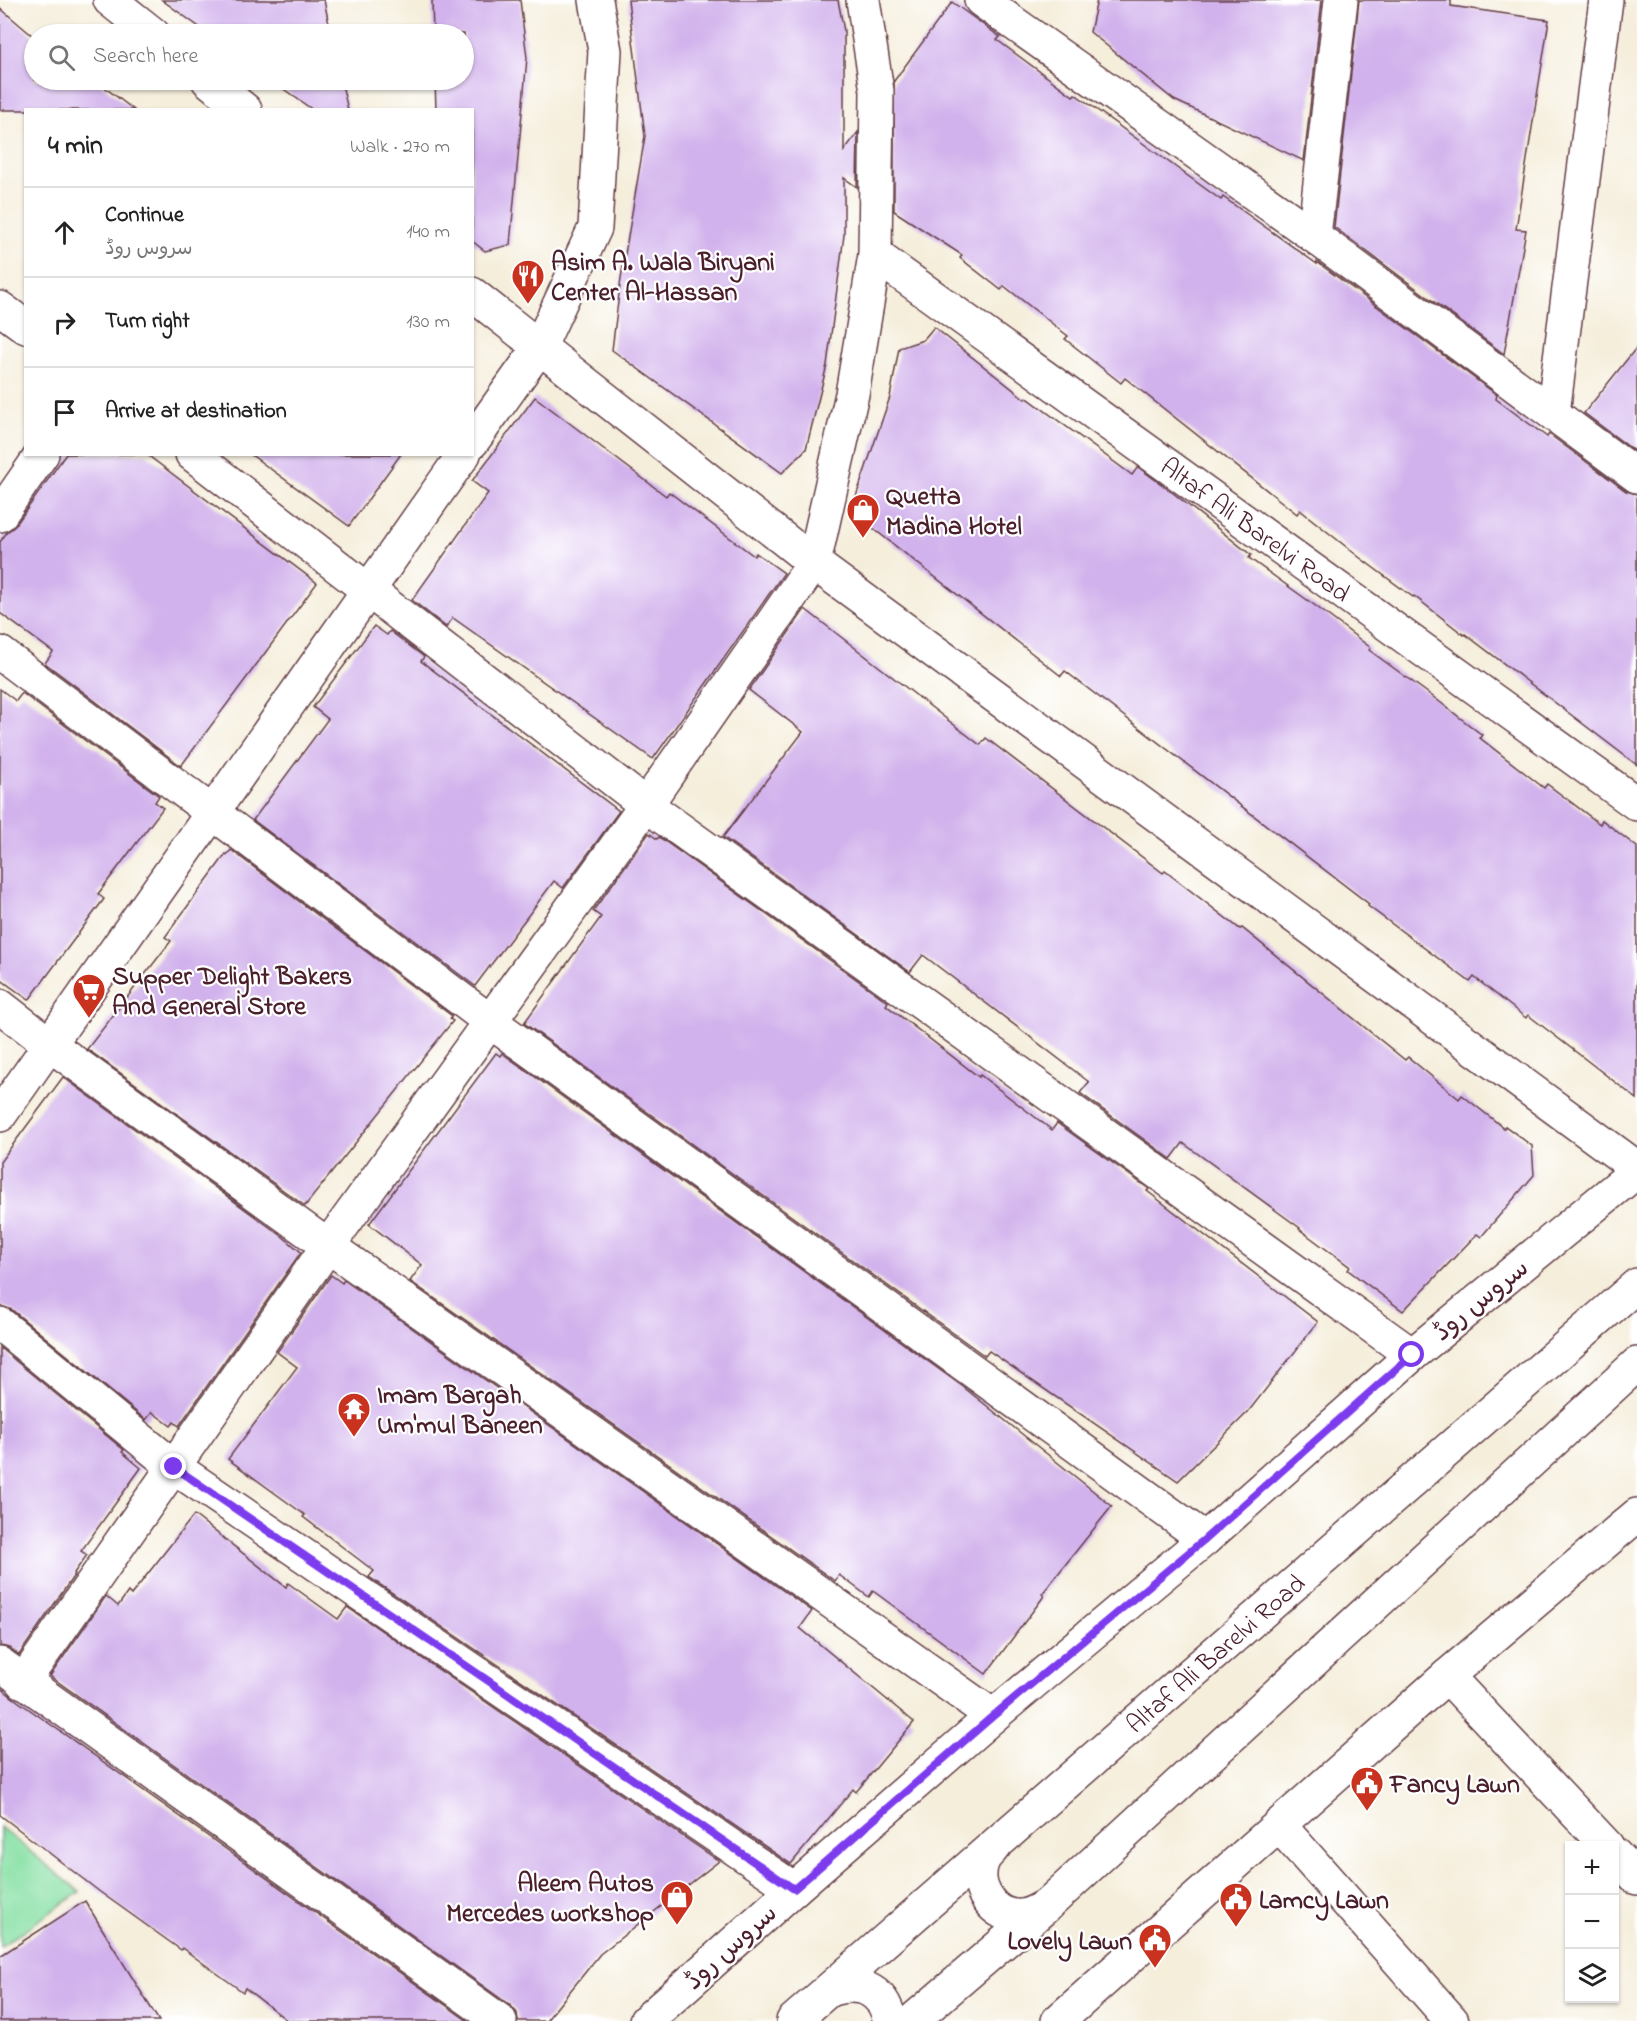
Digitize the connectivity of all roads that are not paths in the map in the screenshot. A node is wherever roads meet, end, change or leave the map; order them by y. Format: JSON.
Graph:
{"nodes":[{"id":1,"x":110,"y":0,"type":"edge"},
{"id":2,"x":596,"y":0,"type":"edge"},
{"id":3,"x":863,"y":0,"type":"edge"},
{"id":4,"x":981,"y":0,"type":"edge"},
{"id":5,"x":1341,"y":0,"type":"edge"},
{"id":6,"x":1606,"y":0,"type":"edge"},
{"id":7,"x":140,"y":24,"type":"edge"},
{"id":8,"x":220,"y":90,"type":"edge"},
{"id":9,"x":243,"y":108,"type":"edge"},
{"id":10,"x":1314,"y":236,"type":"junction"},
{"id":11,"x":875,"y":255,"type":"junction"},
{"id":12,"x":474,"y":296,"type":"edge"},
{"id":13,"x":0,"y":308,"type":"edge"},
{"id":14,"x":24,"y":326,"type":"edge"},
{"id":15,"x":539,"y":348,"type":"junction"},
{"id":16,"x":1553,"y":413,"type":"junction"},
{"id":17,"x":474,"y":439,"type":"edge"},
{"id":18,"x":41,"y":456,"type":"edge"},
{"id":19,"x":195,"y":456,"type":"edge"},
{"id":20,"x":463,"y":456,"type":"edge"},
{"id":21,"x":1637,"y":476,"type":"edge"},
{"id":22,"x":0,"y":514,"type":"edge"},
{"id":23,"x":814,"y":563,"type":"junction"},
{"id":24,"x":367,"y":591,"type":"junction"},
{"id":25,"x":0,"y":652,"type":"edge"},
{"id":26,"x":1637,"y":804,"type":"edge"},
{"id":27,"x":646,"y":805,"type":"junction"},
{"id":28,"x":212,"y":813,"type":"junction"},
{"id":29,"x":0,"y":1006,"type":"edge"},
{"id":30,"x":491,"y":1022,"type":"junction"},
{"id":31,"x":49,"y":1044,"type":"junction"},
{"id":32,"x":0,"y":1115,"type":"edge"},
{"id":33,"x":1637,"y":1169,"type":"edge"},
{"id":34,"x":328,"y":1246,"type":"junction"},
{"id":35,"x":1637,"y":1285,"type":"edge"},
{"id":36,"x":0,"y":1324,"type":"edge"},
{"id":37,"x":1412,"y":1355,"type":"junction"},
{"id":38,"x":1637,"y":1364,"type":"edge"},
{"id":39,"x":174,"y":1467,"type":"junction"},
{"id":40,"x":1637,"y":1515,"type":"edge"},
{"id":41,"x":1205,"y":1539,"type":"junction"},
{"id":42,"x":11,"y":1673,"type":"edge"},
{"id":43,"x":1447,"y":1676,"type":"junction"},
{"id":44,"x":993,"y":1716,"type":"junction"},
{"id":45,"x":1279,"y":1825,"type":"junction"},
{"id":46,"x":1603,"y":1841,"type":"edge"},
{"id":47,"x":992,"y":1849,"type":"junction"},
{"id":48,"x":1619,"y":1859,"type":"edge"},
{"id":49,"x":1637,"y":1878,"type":"edge"},
{"id":50,"x":794,"y":1889,"type":"junction"},
{"id":51,"x":1045,"y":1907,"type":"junction"},
{"id":52,"x":829,"y":1990,"type":"junction"},
{"id":53,"x":500,"y":2021,"type":"edge"},
{"id":54,"x":646,"y":2021,"type":"edge"},
{"id":55,"x":793,"y":2021,"type":"edge"},
{"id":56,"x":890,"y":2021,"type":"edge"},
{"id":57,"x":912,"y":2021,"type":"edge"},
{"id":58,"x":1058,"y":2021,"type":"edge"},
{"id":59,"x":1452,"y":2021,"type":"edge"}],
"edges":[{"from":1,"to":7,"type":"street"},
{"from":2,"to":15,"type":"street"},
{"from":3,"to":11,"type":"street"},
{"from":4,"to":10,"type":"street"},
{"from":5,"to":10,"type":"street"},
{"from":6,"to":16,"type":"street"},
{"from":8,"to":9,"type":"street"},
{"from":10,"to":16,"type":"street"},
{"from":11,"to":23,"type":"street"},
{"from":11,"to":26,"type":"street","name":"Altaf Ali Barelvi Road"},
{"from":12,"to":15,"type":"street"},
{"from":13,"to":14,"type":"street"},
{"from":15,"to":17,"type":"street"},
{"from":15,"to":23,"type":"street"},
{"from":16,"to":21,"type":"street"},
{"from":18,"to":22,"type":"street"},
{"from":19,"to":24,"type":"street"},
{"from":20,"to":24,"type":"street"},
{"from":23,"to":27,"type":"street"},
{"from":23,"to":33,"type":"street"},
{"from":24,"to":27,"type":"street"},
{"from":24,"to":28,"type":"street"},
{"from":25,"to":28,"type":"street"},
{"from":27,"to":30,"type":"street"},
{"from":27,"to":37,"type":"street"},
{"from":28,"to":30,"type":"street"},
{"from":28,"to":31,"type":"street"},
{"from":29,"to":31,"type":"street"},
{"from":30,"to":34,"type":"street"},
{"from":30,"to":41,"type":"street"},
{"from":31,"to":32,"type":"street"},
{"from":31,"to":34,"type":"street"},
{"from":33,"to":37,"type":"street","name":"سروس روڈ"},
{"from":34,"to":39,"type":"street"},
{"from":34,"to":44,"type":"street"},
{"from":35,"to":47,"type":"street","name":"Altaf Ali Barelvi Road"},
{"from":36,"to":39,"type":"street"},
{"from":37,"to":41,"type":"street","name":"سروس روڈ"},
{"from":38,"to":51,"type":"street"},
{"from":39,"to":42,"type":"street"},
{"from":39,"to":50,"type":"street"},
{"from":40,"to":43,"type":"street"},
{"from":41,"to":44,"type":"street","name":"سروس روڈ"},
{"from":42,"to":53,"type":"street"},
{"from":43,"to":45,"type":"street"},
{"from":43,"to":46,"type":"street"},
{"from":44,"to":50,"type":"street","name":"سروس روڈ"},
{"from":45,"to":58,"type":"street"},
{"from":45,"to":59,"type":"street"},
{"from":47,"to":51,"type":"street"},
{"from":47,"to":52,"type":"street","name":"Altaf Ali Barelvi Road"},
{"from":48,"to":49,"type":"street"},
{"from":50,"to":54,"type":"street","name":"سروس روڈ"},
{"from":51,"to":57,"type":"street"},
{"from":52,"to":55,"type":"street","name":"Altaf Ali Barelvi Road"},
{"from":52,"to":56,"type":"street"}]}
